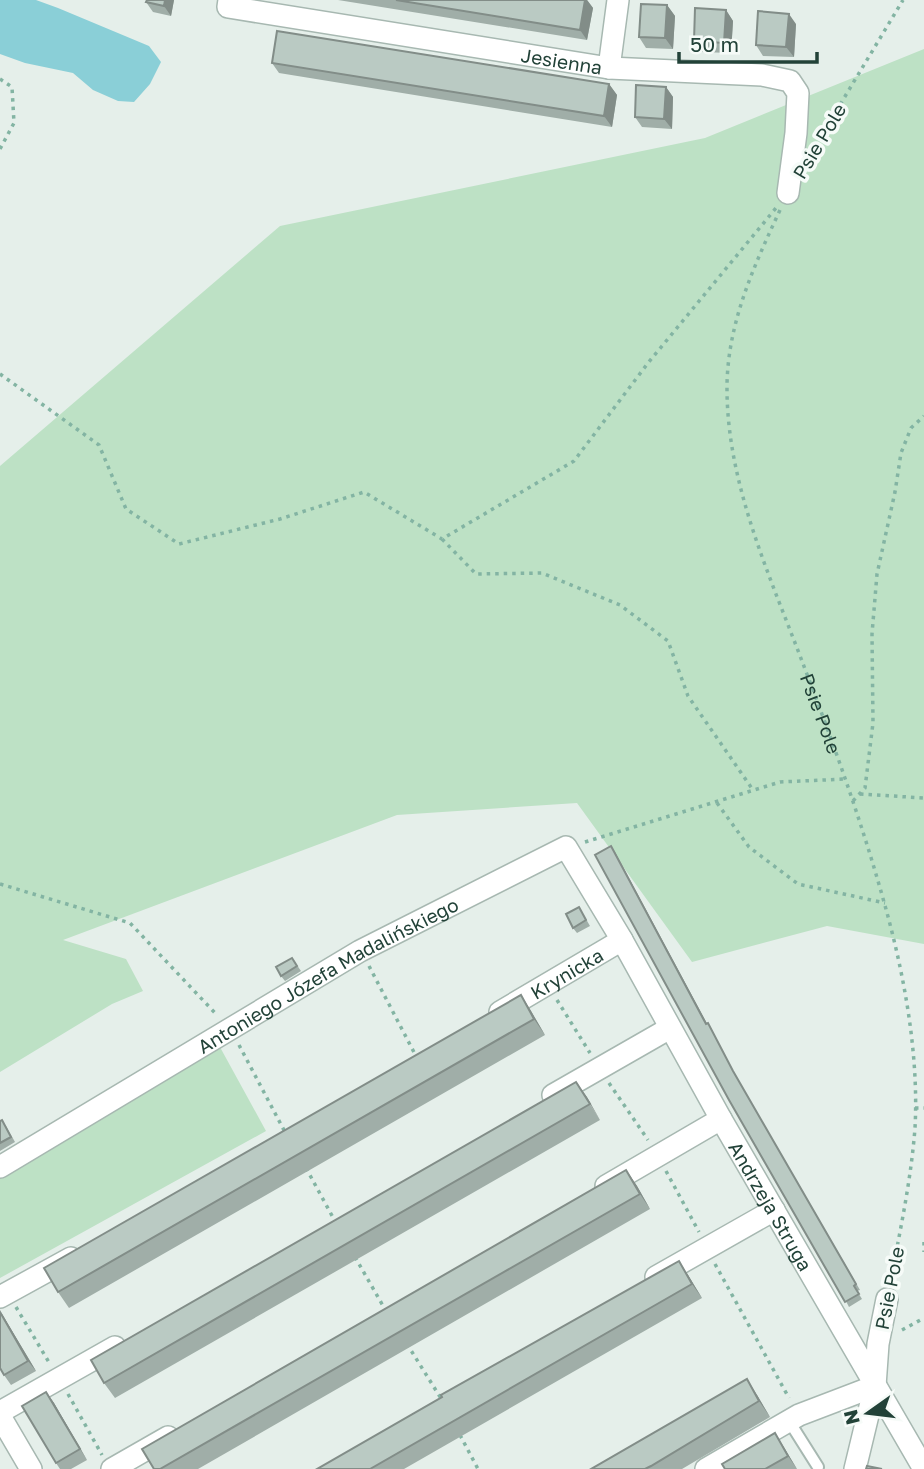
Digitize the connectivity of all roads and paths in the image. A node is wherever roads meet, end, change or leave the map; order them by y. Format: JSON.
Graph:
{"nodes":[{"id":1,"x":229,"y":0,"type":"edge"},
{"id":2,"x":618,"y":0,"type":"edge"},
{"id":3,"x":904,"y":0,"type":"edge"},
{"id":4,"x":609,"y":68,"type":"junction"},
{"id":5,"x":0,"y":79,"type":"edge"},
{"id":6,"x":0,"y":149,"type":"edge"},
{"id":7,"x":808,"y":159,"type":"dead end"},
{"id":8,"x":788,"y":193,"type":"junction"},
{"id":9,"x":0,"y":374,"type":"edge"},
{"id":10,"x":924,"y":416,"type":"edge"},
{"id":11,"x":442,"y":539,"type":"junction"},
{"id":12,"x":846,"y":779,"type":"junction"},
{"id":13,"x":753,"y":790,"type":"junction"},
{"id":14,"x":858,"y":794,"type":"junction"},
{"id":15,"x":924,"y":798,"type":"edge"},
{"id":16,"x":853,"y":801,"type":"junction"},
{"id":17,"x":716,"y":802,"type":"junction"},
{"id":18,"x":566,"y":847,"type":"junction"},
{"id":19,"x":0,"y":884,"type":"edge"},
{"id":20,"x":884,"y":903,"type":"junction"},
{"id":21,"x":622,"y":940,"type":"junction"},
{"id":22,"x":360,"y":951,"type":"junction"},
{"id":23,"x":547,"y":984,"type":"junction"},
{"id":24,"x":477,"y":1026,"type":"edge"},
{"id":25,"x":670,"y":1028,"type":"junction"},
{"id":26,"x":230,"y":1030,"type":"junction"},
{"id":27,"x":418,"y":1060,"type":"edge"},
{"id":28,"x":599,"y":1069,"type":"junction"},
{"id":29,"x":539,"y":1103,"type":"edge"},
{"id":30,"x":915,"y":1108,"type":"junction"},
{"id":31,"x":924,"y":1108,"type":"edge"},
{"id":32,"x":720,"y":1119,"type":"junction"},
{"id":33,"x":288,"y":1137,"type":"edge"},
{"id":34,"x":658,"y":1156,"type":"junction"},
{"id":35,"x":0,"y":1167,"type":"edge"},
{"id":36,"x":305,"y":1167,"type":"edge"},
{"id":37,"x":588,"y":1197,"type":"edge"},
{"id":38,"x":774,"y":1210,"type":"junction"},
{"id":39,"x":341,"y":1232,"type":"edge"},
{"id":40,"x":924,"y":1242,"type":"edge"},
{"id":41,"x":93,"y":1245,"type":"edge"},
{"id":42,"x":707,"y":1248,"type":"junction"},
{"id":43,"x":924,"y":1252,"type":"edge"},
{"id":44,"x":354,"y":1254,"type":"edge"},
{"id":45,"x":634,"y":1289,"type":"edge"},
{"id":46,"x":0,"y":1297,"type":"edge"},
{"id":47,"x":887,"y":1299,"type":"joint"},
{"id":48,"x":387,"y":1313,"type":"edge"},
{"id":49,"x":924,"y":1318,"type":"edge"},
{"id":50,"x":401,"y":1334,"type":"edge"},
{"id":51,"x":897,"y":1334,"type":"dead end"},
{"id":52,"x":131,"y":1338,"type":"edge"},
{"id":53,"x":875,"y":1385,"type":"junction"},
{"id":54,"x":447,"y":1410,"type":"edge"},
{"id":55,"x":0,"y":1414,"type":"edge"},
{"id":56,"x":794,"y":1418,"type":"junction"},
{"id":57,"x":184,"y":1428,"type":"edge"},
{"id":58,"x":460,"y":1434,"type":"dead end"},
{"id":59,"x":818,"y":1467,"type":"dead end"},
{"id":60,"x":31,"y":1469,"type":"edge"},
{"id":61,"x":112,"y":1469,"type":"edge"},
{"id":62,"x":478,"y":1469,"type":"edge"},
{"id":63,"x":706,"y":1469,"type":"edge"},
{"id":64,"x":855,"y":1469,"type":"edge"},
{"id":65,"x":923,"y":1469,"type":"edge"}],
"edges":[{"from":1,"to":4,"type":"street","name":"Jesienna"},
{"from":2,"to":4,"type":"street"},
{"from":3,"to":7,"type":"path","name":"Psie Pole"},
{"from":4,"to":8,"type":"street","name":"Jesienna"},
{"from":5,"to":6,"type":"path"},
{"from":8,"to":11,"type":"path"},
{"from":8,"to":12,"type":"path","name":"Psie Pole"},
{"from":9,"to":11,"type":"path"},
{"from":10,"to":14,"type":"path"},
{"from":11,"to":13,"type":"path"},
{"from":12,"to":13,"type":"path"},
{"from":12,"to":16,"type":"path","name":"Psie Pole"},
{"from":13,"to":17,"type":"path"},
{"from":14,"to":15,"type":"path"},
{"from":14,"to":16,"type":"path"},
{"from":16,"to":20,"type":"path","name":"Psie Pole"},
{"from":17,"to":18,"type":"path"},
{"from":17,"to":20,"type":"path"},
{"from":18,"to":21,"type":"street"},
{"from":18,"to":22,"type":"street","name":"Antoniego Józefa Madalińskiego"},
{"from":19,"to":26,"type":"path"},
{"from":20,"to":30,"type":"path","name":"Psie Pole"},
{"from":21,"to":23,"type":"street","name":"Krynicka"},
{"from":21,"to":25,"type":"street","name":"Andrzeja Struga"},
{"from":22,"to":26,"type":"street","name":"Antoniego Józefa Madalińskiego"},
{"from":22,"to":27,"type":"path"},
{"from":23,"to":24,"type":"street","name":"Krynicka"},
{"from":23,"to":28,"type":"path"},
{"from":25,"to":28,"type":"street"},
{"from":25,"to":32,"type":"street","name":"Andrzeja Struga"},
{"from":26,"to":33,"type":"path"},
{"from":26,"to":35,"type":"street","name":"Antoniego Józefa Madalińskiego"},
{"from":28,"to":29,"type":"street"},
{"from":28,"to":34,"type":"path"},
{"from":30,"to":31,"type":"path"},
{"from":30,"to":47,"type":"path","name":"Psie Pole"},
{"from":32,"to":34,"type":"street"},
{"from":32,"to":38,"type":"street","name":"Andrzeja Struga"},
{"from":34,"to":37,"type":"street"},
{"from":34,"to":42,"type":"path"},
{"from":36,"to":39,"type":"path"},
{"from":38,"to":42,"type":"street"},
{"from":38,"to":53,"type":"street","name":"Andrzeja Struga"},
{"from":40,"to":43,"type":"path"},
{"from":41,"to":46,"type":"street"},
{"from":42,"to":45,"type":"street"},
{"from":42,"to":56,"type":"path"},
{"from":44,"to":48,"type":"path"},
{"from":47,"to":53,"type":"street","name":"Psie Pole"},
{"from":49,"to":51,"type":"path"},
{"from":50,"to":54,"type":"path"},
{"from":52,"to":55,"type":"street"},
{"from":53,"to":56,"type":"street"},
{"from":53,"to":64,"type":"street","name":"Psie Pole"},
{"from":53,"to":65,"type":"street","name":"Andrzeja Struga"},
{"from":55,"to":60,"type":"street"},
{"from":56,"to":59,"type":"lane"},
{"from":56,"to":63,"type":"street"},
{"from":57,"to":61,"type":"street"},
{"from":58,"to":62,"type":"path"}]}
